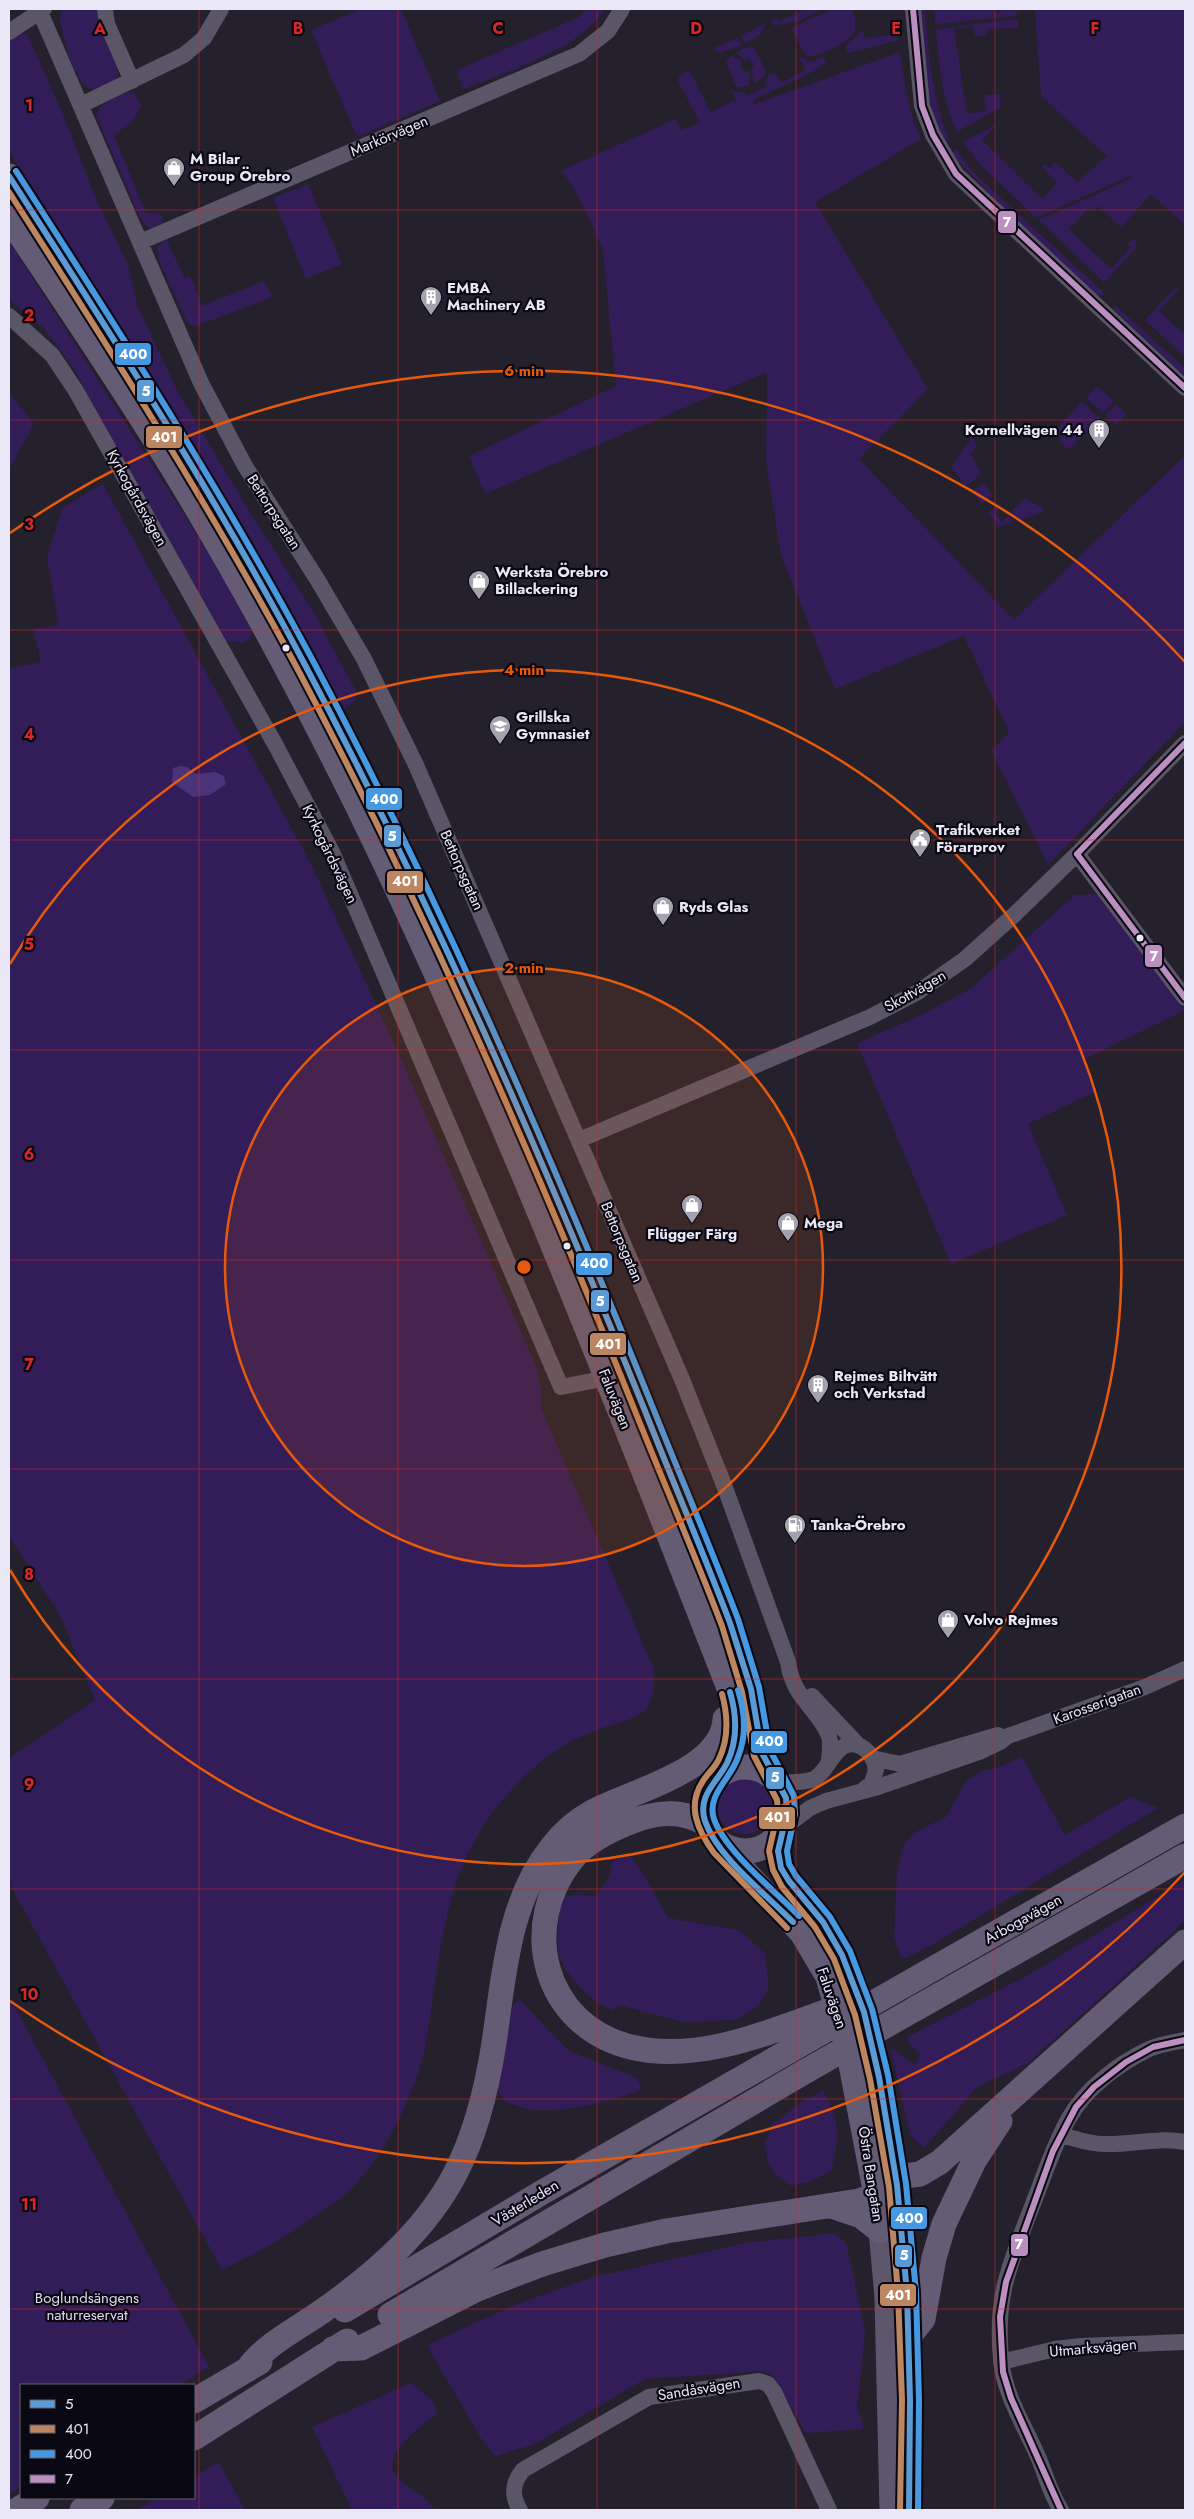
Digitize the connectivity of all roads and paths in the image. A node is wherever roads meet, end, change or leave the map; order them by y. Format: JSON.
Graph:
{"nodes":[{"id":1,"x":105,"y":9,"type":"edge"},
{"id":2,"x":221,"y":9,"type":"edge"},
{"id":3,"x":622,"y":9,"type":"edge"},
{"id":4,"x":912,"y":9,"type":"edge"},
{"id":5,"x":42,"y":11,"type":"edge"},
{"id":6,"x":25,"y":21,"type":"junction"},
{"id":7,"x":9,"y":25,"type":"edge"},
{"id":8,"x":9,"y":32,"type":"edge"},
{"id":9,"x":132,"y":81,"type":"junction"},
{"id":10,"x":81,"y":105,"type":"junction"},
{"id":11,"x":9,"y":176,"type":"edge"},
{"id":12,"x":9,"y":218,"type":"edge"},
{"id":13,"x":140,"y":242,"type":"junction"},
{"id":14,"x":9,"y":316,"type":"edge"},
{"id":15,"x":1185,"y":388,"type":"edge"},
{"id":16,"x":1185,"y":743,"type":"edge"},
{"id":17,"x":1077,"y":854,"type":"junction"},
{"id":18,"x":1185,"y":998,"type":"edge"},
{"id":19,"x":579,"y":1140,"type":"junction"},
{"id":20,"x":524,"y":1149,"type":"junction"},
{"id":21,"x":607,"y":1378,"type":"junction"},
{"id":22,"x":696,"y":1605,"type":"junction"},
{"id":23,"x":788,"y":1662,"type":"junction"},
{"id":24,"x":1185,"y":1669,"type":"edge"},
{"id":25,"x":1008,"y":1736,"type":"junction"},
{"id":26,"x":860,"y":1746,"type":"junction"},
{"id":27,"x":872,"y":1758,"type":"junction"},
{"id":28,"x":829,"y":1760,"type":"junction"},
{"id":29,"x":720,"y":1775,"type":"junction"},
{"id":30,"x":776,"y":1780,"type":"junction"},
{"id":31,"x":862,"y":1791,"type":"junction"},
{"id":32,"x":623,"y":1799,"type":"junction"},
{"id":33,"x":1185,"y":1826,"type":"edge"},
{"id":34,"x":709,"y":1830,"type":"junction"},
{"id":35,"x":780,"y":1832,"type":"junction"},
{"id":36,"x":1185,"y":1856,"type":"edge"},
{"id":37,"x":1185,"y":1942,"type":"edge"},
{"id":38,"x":938,"y":1966,"type":"junction"},
{"id":39,"x":860,"y":2010,"type":"joint"},
{"id":40,"x":828,"y":2019,"type":"junction"},
{"id":41,"x":1185,"y":2040,"type":"edge"},
{"id":42,"x":861,"y":2041,"type":"junction"},
{"id":43,"x":1004,"y":2104,"type":"junction"},
{"id":44,"x":1062,"y":2135,"type":"junction"},
{"id":45,"x":867,"y":2140,"type":"junction"},
{"id":46,"x":1185,"y":2142,"type":"edge"},
{"id":47,"x":897,"y":2176,"type":"junction"},
{"id":48,"x":876,"y":2195,"type":"junction"},
{"id":49,"x":829,"y":2205,"type":"junction"},
{"id":50,"x":880,"y":2231,"type":"junction"},
{"id":51,"x":376,"y":2282,"type":"junction"},
{"id":52,"x":399,"y":2319,"type":"junction"},
{"id":53,"x":910,"y":2335,"type":"junction"},
{"id":54,"x":1185,"y":2342,"type":"edge"},
{"id":55,"x":1001,"y":2362,"type":"junction"},
{"id":56,"x":195,"y":2401,"type":"edge"},
{"id":57,"x":202,"y":2432,"type":"edge"},
{"id":58,"x":35,"y":2499,"type":"edge"},
{"id":59,"x":100,"y":2499,"type":"edge"},
{"id":60,"x":17,"y":2510,"type":"edge"},
{"id":61,"x":82,"y":2510,"type":"edge"},
{"id":62,"x":520,"y":2510,"type":"edge"},
{"id":63,"x":829,"y":2510,"type":"edge"},
{"id":64,"x":890,"y":2510,"type":"edge"},
{"id":65,"x":909,"y":2510,"type":"edge"},
{"id":66,"x":1061,"y":2510,"type":"edge"}],
"edges":[{"from":1,"to":9,"type":"street"},
{"from":2,"to":9,"type":"street"},
{"from":3,"to":13,"type":"street","name":"Markörvägen"},
{"from":4,"to":15,"type":"street"},
{"from":5,"to":6,"type":"street"},
{"from":5,"to":10,"type":"street","name":"Bettorpsgatan"},
{"from":6,"to":7,"type":"street"},
{"from":6,"to":8,"type":"street"},
{"from":9,"to":10,"type":"street"},
{"from":10,"to":13,"type":"street","name":"Bettorpsgatan"},
{"from":11,"to":20,"type":"highway","name":"Faluvägen"},
{"from":12,"to":20,"type":"highway","name":"Faluvägen"},
{"from":13,"to":19,"type":"street","name":"Bettorpsgatan"},
{"from":14,"to":21,"type":"street","name":"Kyrkogårdsvägen"},
{"from":16,"to":17,"type":"street","name":"Skottvägen"},
{"from":17,"to":18,"type":"street"},
{"from":17,"to":19,"type":"street","name":"Skottvägen"},
{"from":19,"to":23,"type":"street","name":"Bettorpsgatan"},
{"from":20,"to":21,"type":"highway","name":"Faluvägen"},
{"from":20,"to":30,"type":"highway","name":"Faluvägen"},
{"from":21,"to":22,"type":"highway","name":"Faluvägen"},
{"from":22,"to":29,"type":"highway","name":"Faluvägen"},
{"from":22,"to":32,"type":"highway"},
{"from":23,"to":26,"type":"street","name":"Bettorpsgatan"},
{"from":23,"to":28,"type":"street","name":"Bettorpsgatan"},
{"from":24,"to":25,"type":"street","name":"Karosserigatan"},
{"from":25,"to":27,"type":"street","name":"Karosserigatan"},
{"from":25,"to":31,"type":"street","name":"Karosserigatan"},
{"from":26,"to":27,"type":"street"},
{"from":26,"to":28,"type":"street"},
{"from":27,"to":31,"type":"street"},
{"from":28,"to":30,"type":"street"},
{"from":29,"to":30,"type":"highway"},
{"from":29,"to":32,"type":"highway"},
{"from":29,"to":34,"type":"highway"},
{"from":30,"to":35,"type":"highway"},
{"from":31,"to":35,"type":"street","name":"Karosserigatan"},
{"from":32,"to":51,"type":"highway"},
{"from":33,"to":38,"type":"highway","name":"Arbogavägen"},
{"from":34,"to":35,"type":"highway"},
{"from":34,"to":40,"type":"highway"},
{"from":34,"to":42,"type":"highway","name":"Faluvägen"},
{"from":35,"to":42,"type":"highway","name":"Faluvägen"},
{"from":36,"to":42,"type":"highway","name":"Arbogavägen","bridge":true},
{"from":37,"to":43,"type":"highway"},
{"from":38,"to":39,"type":"highway","name":"Arbogavägen","bridge":true},
{"from":38,"to":40,"type":"highway","bridge":true},
{"from":39,"to":40,"type":"highway","name":"Västerleden","bridge":true},
{"from":40,"to":51,"type":"highway","name":"Västerleden"},
{"from":41,"to":44,"type":"street"},
{"from":42,"to":45,"type":"highway","name":"Östra Bangatan"},
{"from":42,"to":47,"type":"highway","name":"Östra Bangatan"},
{"from":42,"to":52,"type":"highway","name":"Västerleden","bridge":true},
{"from":43,"to":47,"type":"highway"},
{"from":43,"to":53,"type":"highway"},
{"from":44,"to":46,"type":"street"},
{"from":44,"to":55,"type":"street"},
{"from":45,"to":47,"type":"highway"},
{"from":45,"to":48,"type":"highway","name":"Östra Bangatan"},
{"from":47,"to":48,"type":"highway"},
{"from":47,"to":53,"type":"main road","name":"Östra Bangatan"},
{"from":48,"to":49,"type":"highway","name":"Västerleden"},
{"from":48,"to":50,"type":"main road","name":"Östra Bangatan"},
{"from":49,"to":50,"type":"highway"},
{"from":49,"to":52,"type":"highway","name":"Västerleden"},
{"from":50,"to":64,"type":"main road","name":"Östra Bangatan"},
{"from":51,"to":56,"type":"highway"},
{"from":52,"to":57,"type":"highway","name":"Västerleden"},
{"from":53,"to":65,"type":"main road","name":"Östra Bangatan"},
{"from":54,"to":55,"type":"street","name":"Utmarksvägen"},
{"from":55,"to":66,"type":"street"},
{"from":58,"to":60,"type":"highway"},
{"from":59,"to":61,"type":"highway"},
{"from":62,"to":63,"type":"street","name":"Sandåsvägen"}]}
